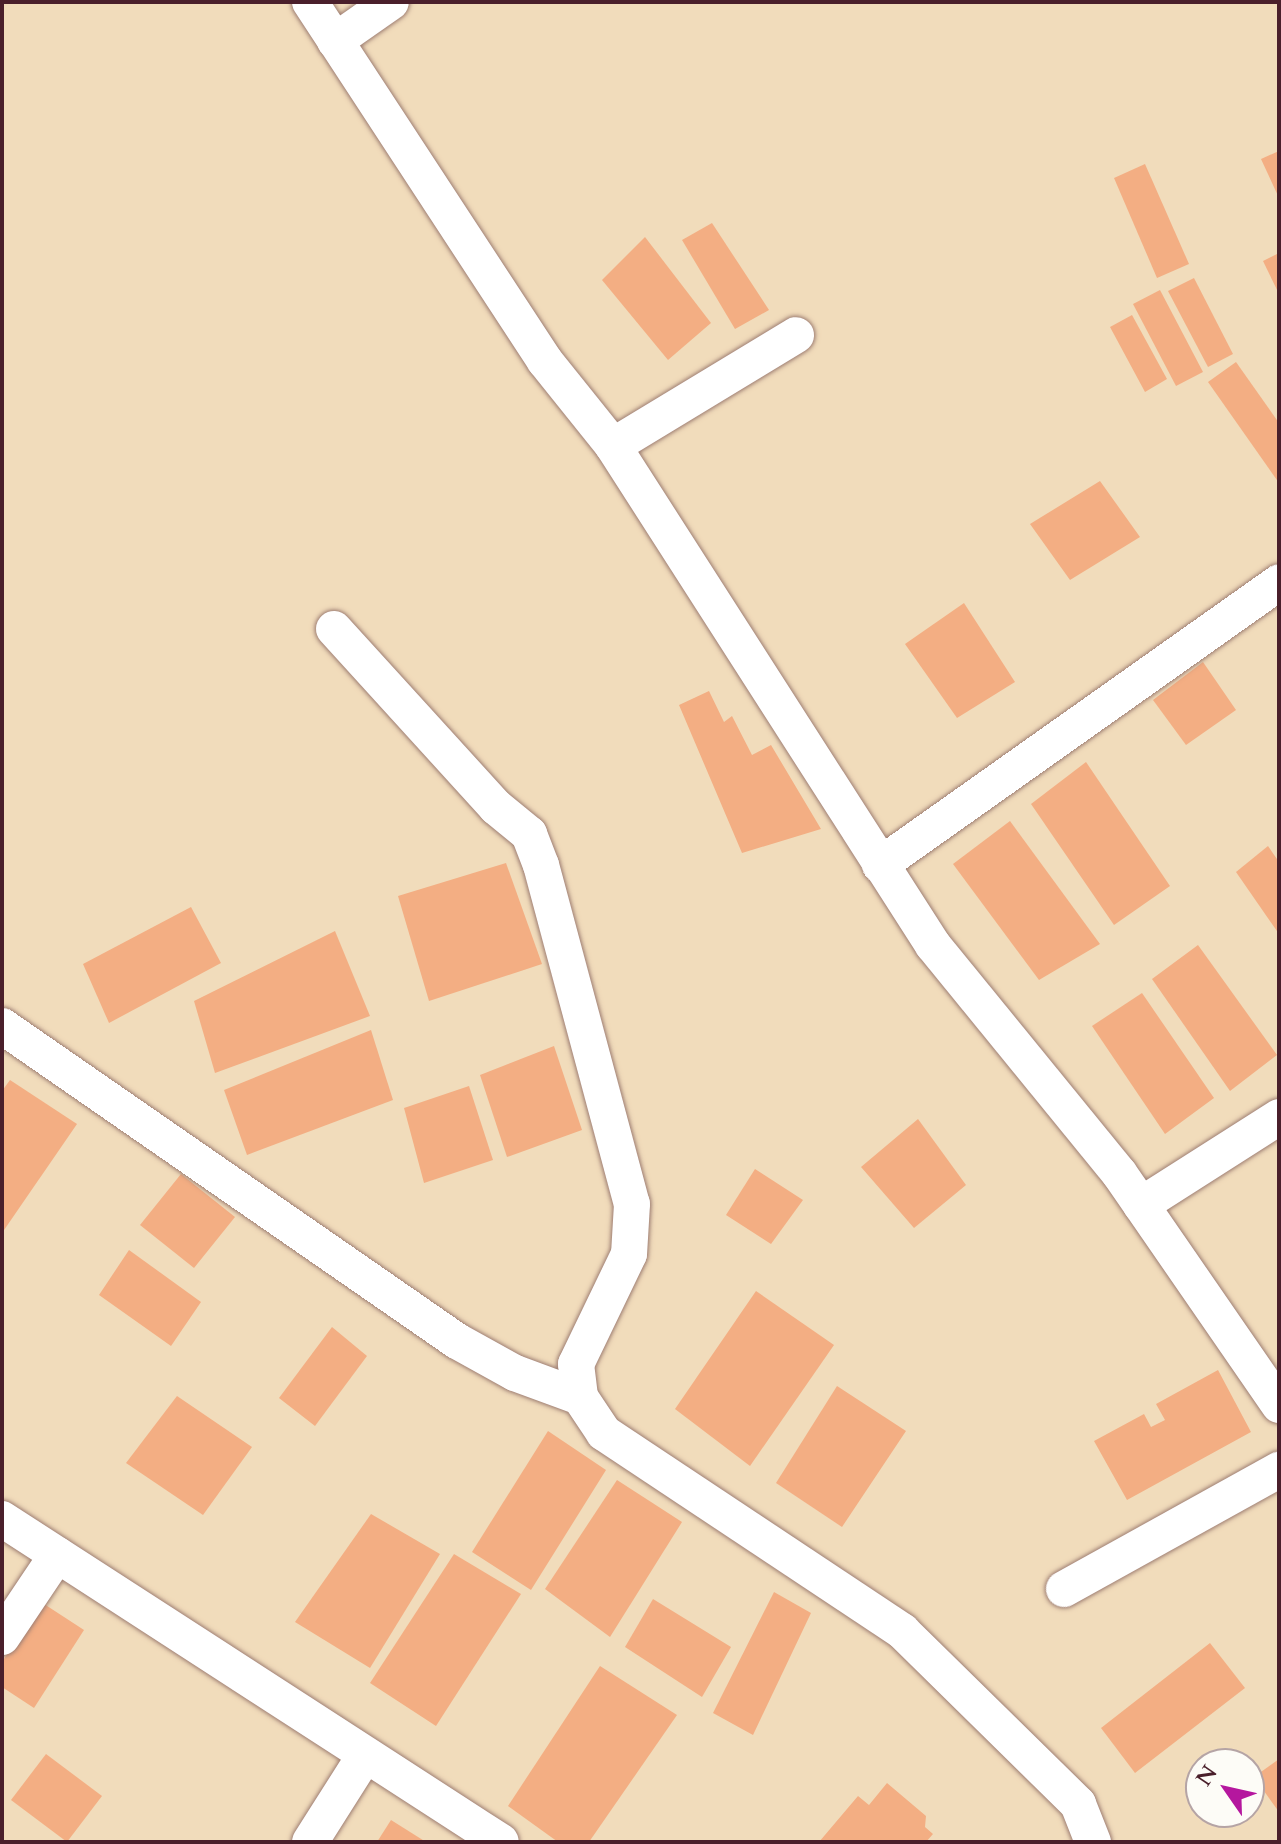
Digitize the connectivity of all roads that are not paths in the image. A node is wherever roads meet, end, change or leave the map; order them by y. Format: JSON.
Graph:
{"nodes":[{"id":1,"x":310,"y":2,"type":"edge"},
{"id":2,"x":391,"y":2,"type":"edge"},
{"id":3,"x":335,"y":41,"type":"junction"},
{"id":4,"x":796,"y":335,"type":"dead end"},
{"id":5,"x":613,"y":446,"type":"junction"},
{"id":6,"x":1279,"y":583,"type":"edge"},
{"id":7,"x":334,"y":629,"type":"dead end"},
{"id":8,"x":880,"y":865,"type":"junction"},
{"id":9,"x":2,"y":1026,"type":"edge"},
{"id":10,"x":1279,"y":1117,"type":"edge"},
{"id":11,"x":1141,"y":1205,"type":"junction"},
{"id":12,"x":580,"y":1397,"type":"junction"},
{"id":13,"x":1279,"y":1405,"type":"edge"},
{"id":14,"x":1279,"y":1470,"type":"edge"},
{"id":15,"x":2,"y":1519,"type":"edge"},
{"id":16,"x":57,"y":1555,"type":"junction"},
{"id":17,"x":1064,"y":1589,"type":"dead end"},
{"id":18,"x":2,"y":1637,"type":"edge"},
{"id":19,"x":364,"y":1757,"type":"junction"},
{"id":20,"x":310,"y":1842,"type":"edge"},
{"id":21,"x":501,"y":1842,"type":"edge"},
{"id":22,"x":1093,"y":1842,"type":"edge"}],
"edges":[{"from":1,"to":3,"type":"street"},
{"from":2,"to":3,"type":"street"},
{"from":3,"to":5,"type":"street"},
{"from":4,"to":5,"type":"street"},
{"from":5,"to":8,"type":"street"},
{"from":6,"to":8,"type":"street"},
{"from":7,"to":12,"type":"street"},
{"from":8,"to":11,"type":"street"},
{"from":9,"to":12,"type":"street"},
{"from":10,"to":11,"type":"street"},
{"from":11,"to":13,"type":"street"},
{"from":12,"to":22,"type":"street"},
{"from":14,"to":17,"type":"street"},
{"from":15,"to":16,"type":"street"},
{"from":16,"to":18,"type":"street"},
{"from":16,"to":19,"type":"street"},
{"from":19,"to":20,"type":"street"},
{"from":19,"to":21,"type":"street"}]}
